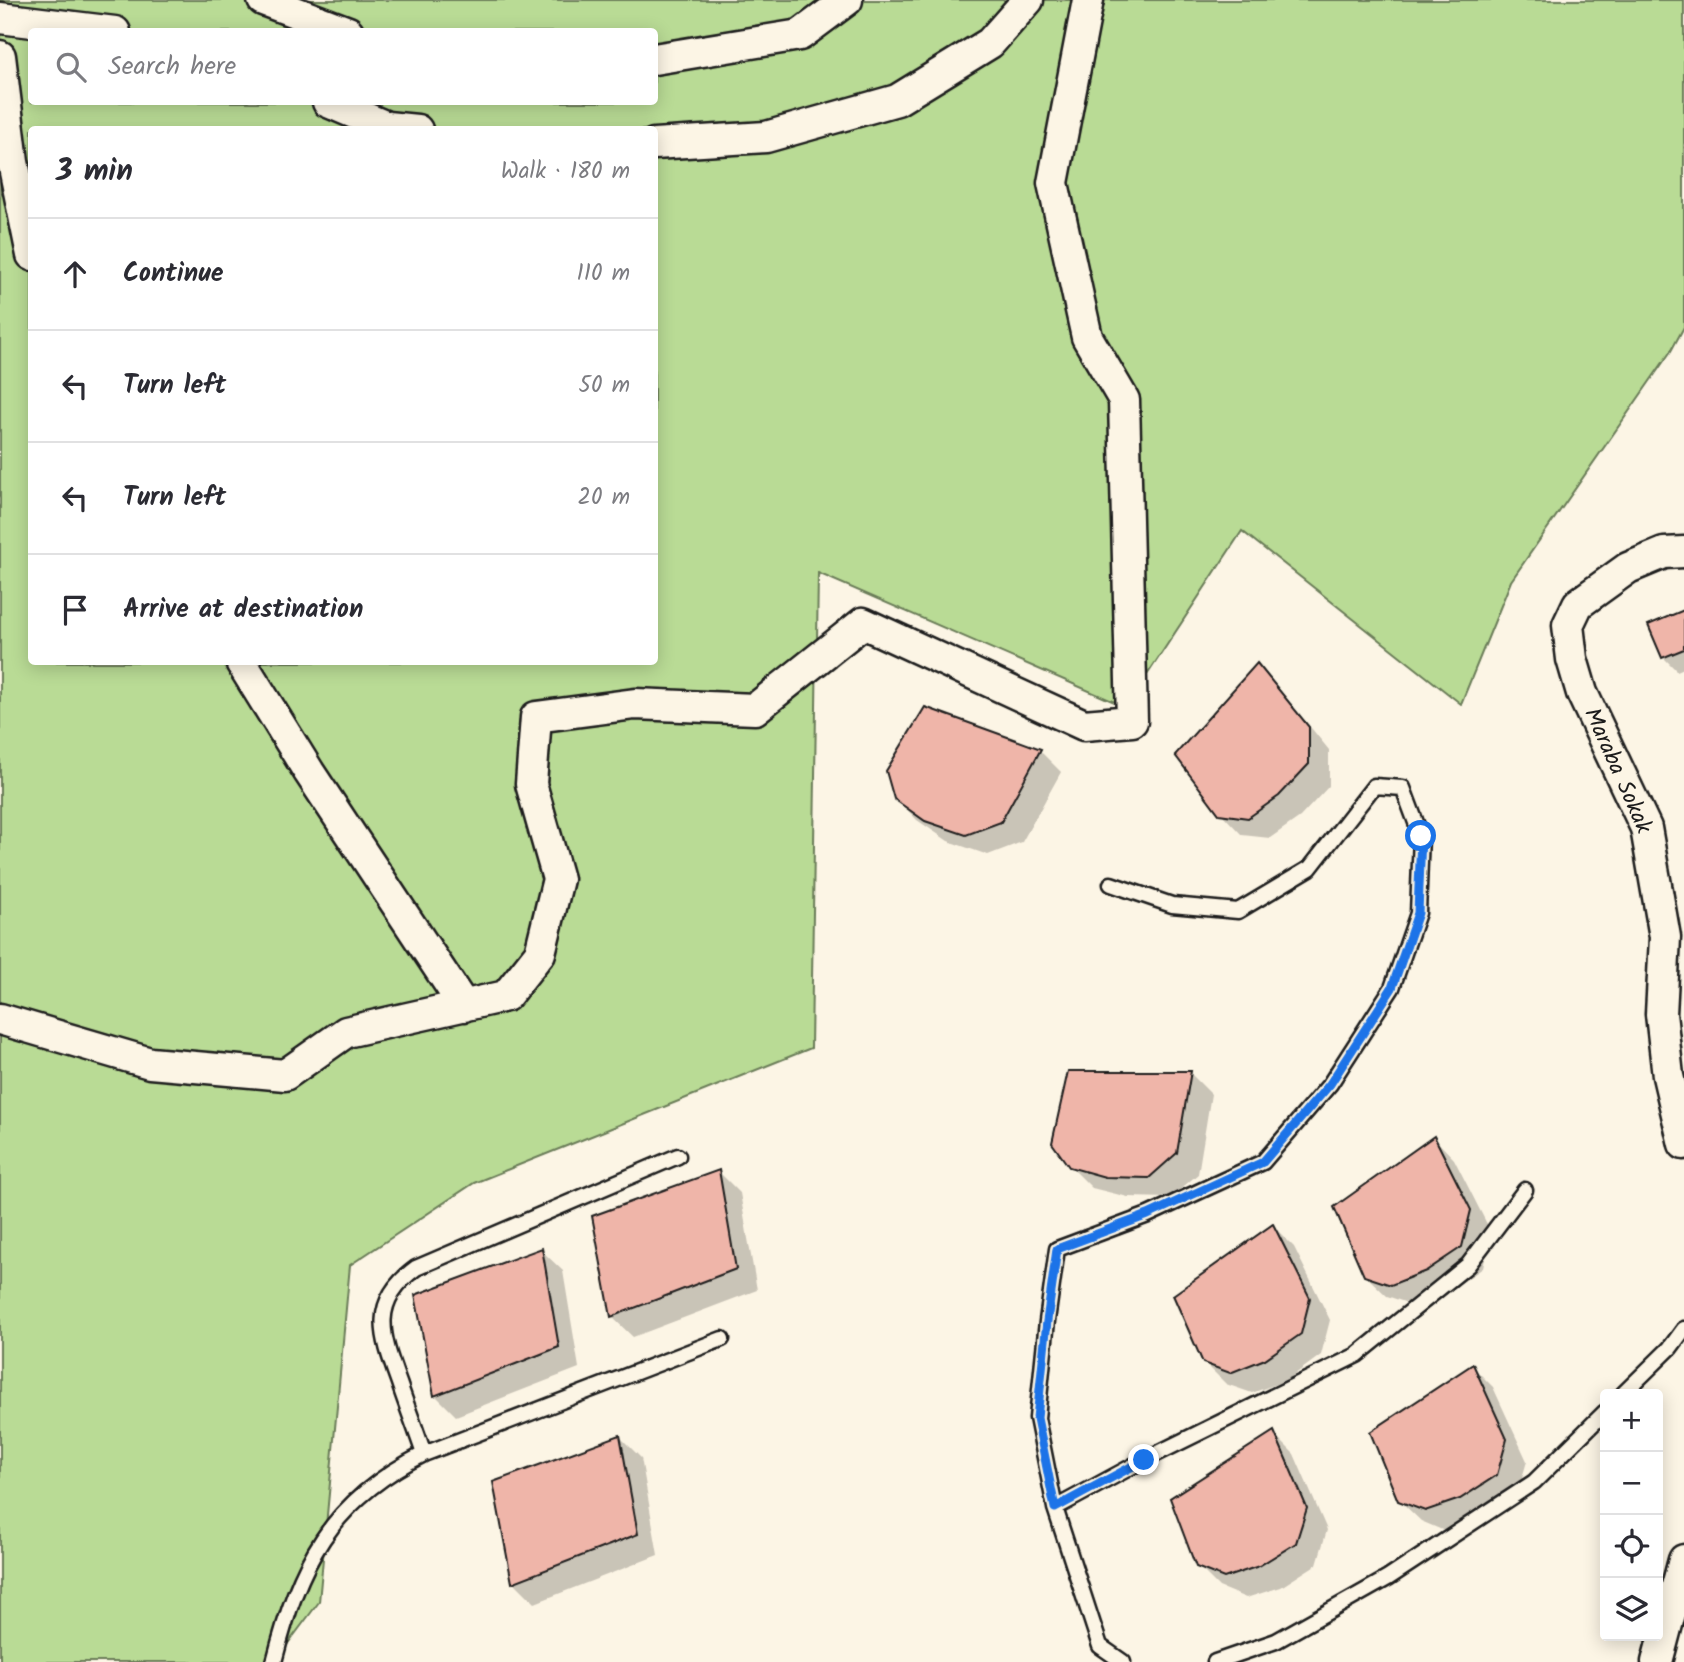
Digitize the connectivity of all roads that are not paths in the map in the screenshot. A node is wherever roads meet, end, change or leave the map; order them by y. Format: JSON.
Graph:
{"nodes":[{"id":1,"x":263,"y":0,"type":"edge"},
{"id":2,"x":847,"y":0,"type":"edge"},
{"id":3,"x":1028,"y":0,"type":"edge"},
{"id":4,"x":1088,"y":0,"type":"edge"},
{"id":5,"x":0,"y":18,"type":"edge"},
{"id":6,"x":82,"y":28,"type":"edge"},
{"id":7,"x":337,"y":28,"type":"edge"},
{"id":8,"x":0,"y":56,"type":"edge"},
{"id":9,"x":658,"y":59,"type":"edge"},
{"id":10,"x":335,"y":105,"type":"edge"},
{"id":11,"x":385,"y":126,"type":"edge"},
{"id":12,"x":658,"y":144,"type":"edge"},
{"id":13,"x":28,"y":235,"type":"edge"},
{"id":14,"x":1684,"y":552,"type":"edge"},
{"id":15,"x":243,"y":665,"type":"edge"},
{"id":16,"x":1111,"y":884,"type":"dead end"},
{"id":17,"x":464,"y":1006,"type":"junction"},
{"id":18,"x":0,"y":1019,"type":"edge"},
{"id":19,"x":1684,"y":1144,"type":"edge"},
{"id":20,"x":678,"y":1156,"type":"dead end"},
{"id":21,"x":1525,"y":1189,"type":"dead end"},
{"id":22,"x":1684,"y":1329,"type":"edge"},
{"id":23,"x":722,"y":1339,"type":"dead end"},
{"id":24,"x":1628,"y":1389,"type":"edge"},
{"id":25,"x":1600,"y":1417,"type":"edge"},
{"id":26,"x":424,"y":1454,"type":"junction"},
{"id":27,"x":1055,"y":1508,"type":"junction"},
{"id":28,"x":1684,"y":1560,"type":"edge"},
{"id":29,"x":274,"y":1662,"type":"edge"},
{"id":30,"x":1123,"y":1662,"type":"edge"},
{"id":31,"x":1215,"y":1662,"type":"edge"},
{"id":32,"x":1657,"y":1662,"type":"edge"}],
"edges":[{"from":1,"to":7,"type":"street"},
{"from":2,"to":9,"type":"street"},
{"from":3,"to":12,"type":"street"},
{"from":4,"to":17,"type":"street"},
{"from":5,"to":6,"type":"street"},
{"from":8,"to":13,"type":"street"},
{"from":10,"to":11,"type":"street"},
{"from":14,"to":19,"type":"street","name":"Maraba Sokak"},
{"from":15,"to":17,"type":"street"},
{"from":16,"to":27,"type":"lane"},
{"from":17,"to":18,"type":"street"},
{"from":20,"to":26,"type":"lane"},
{"from":21,"to":27,"type":"lane"},
{"from":22,"to":24,"type":"lane"},
{"from":23,"to":26,"type":"lane"},
{"from":25,"to":31,"type":"lane"},
{"from":26,"to":29,"type":"lane"},
{"from":27,"to":30,"type":"lane"},
{"from":28,"to":32,"type":"street"}]}
